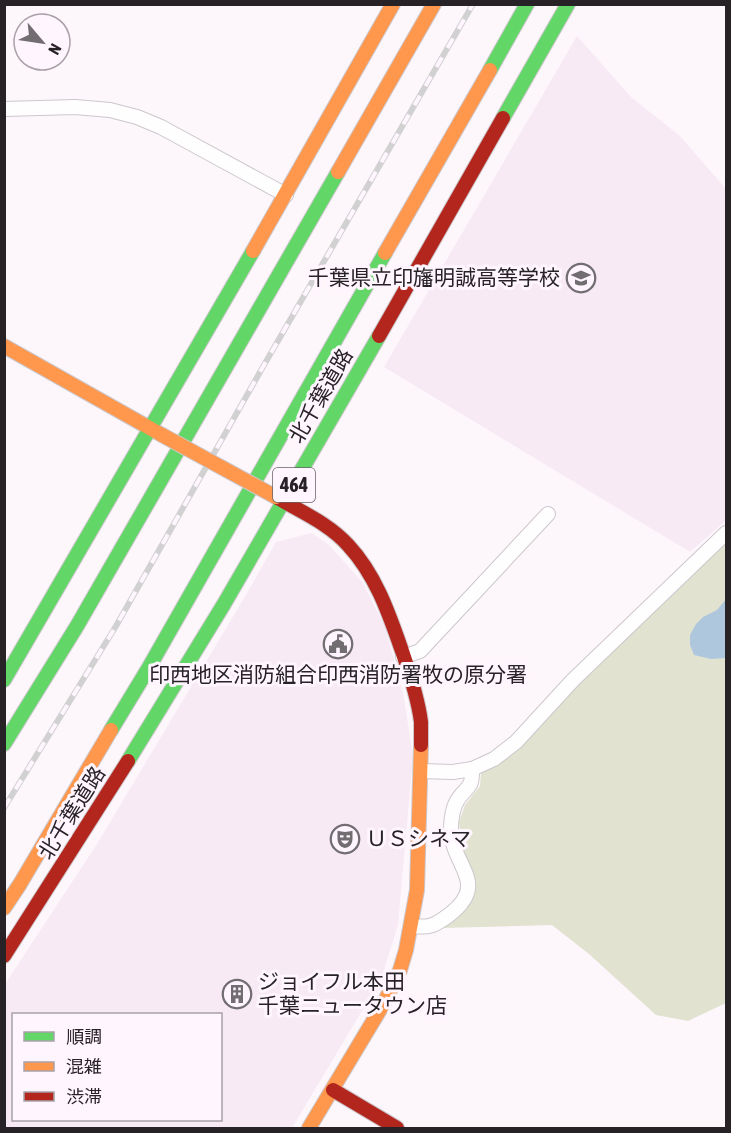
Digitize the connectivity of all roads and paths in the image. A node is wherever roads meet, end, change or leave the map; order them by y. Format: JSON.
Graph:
{"nodes":[{"id":1,"x":393,"y":4,"type":"edge"},
{"id":2,"x":435,"y":4,"type":"edge"},
{"id":3,"x":527,"y":4,"type":"edge"},
{"id":4,"x":568,"y":4,"type":"edge"},
{"id":5,"x":4,"y":110,"type":"edge"},
{"id":6,"x":286,"y":195,"type":"junction"},
{"id":7,"x":4,"y":346,"type":"edge"},
{"id":8,"x":156,"y":432,"type":"junction"},
{"id":9,"x":280,"y":500,"type":"junction"},
{"id":10,"x":548,"y":514,"type":"dead end"},
{"id":11,"x":726,"y":533,"type":"edge"},
{"id":12,"x":404,"y":657,"type":"junction"},
{"id":13,"x":4,"y":681,"type":"edge"},
{"id":14,"x":4,"y":744,"type":"edge"},
{"id":15,"x":472,"y":768,"type":"junction"},
{"id":16,"x":421,"y":771,"type":"junction"},
{"id":17,"x":4,"y":908,"type":"edge"},
{"id":18,"x":411,"y":926,"type":"junction"},
{"id":19,"x":4,"y":956,"type":"edge"},
{"id":20,"x":333,"y":1090,"type":"junction"},
{"id":21,"x":309,"y":1128,"type":"edge"},
{"id":22,"x":397,"y":1128,"type":"edge"}],
"edges":[{"from":1,"to":6,"type":"main road"},
{"from":2,"to":14,"type":"main road"},
{"from":3,"to":17,"type":"main road","name":"北千葉道路","number":"464"},
{"from":4,"to":9,"type":"main road","name":"北千葉道路","number":"464"},
{"from":5,"to":6,"type":"street"},
{"from":6,"to":8,"type":"main road"},
{"from":7,"to":8,"type":"main road"},
{"from":8,"to":9,"type":"main road","bridge":true},
{"from":8,"to":13,"type":"main road"},
{"from":9,"to":12,"type":"main road"},
{"from":9,"to":19,"type":"main road","name":"北千葉道路","number":"464"},
{"from":10,"to":12,"type":"street"},
{"from":11,"to":15,"type":"street"},
{"from":12,"to":16,"type":"main road"},
{"from":15,"to":16,"type":"street"},
{"from":15,"to":18,"type":"street"},
{"from":16,"to":18,"type":"main road"},
{"from":18,"to":20,"type":"main road"},
{"from":20,"to":21,"type":"main road"},
{"from":20,"to":22,"type":"main road"}]}
